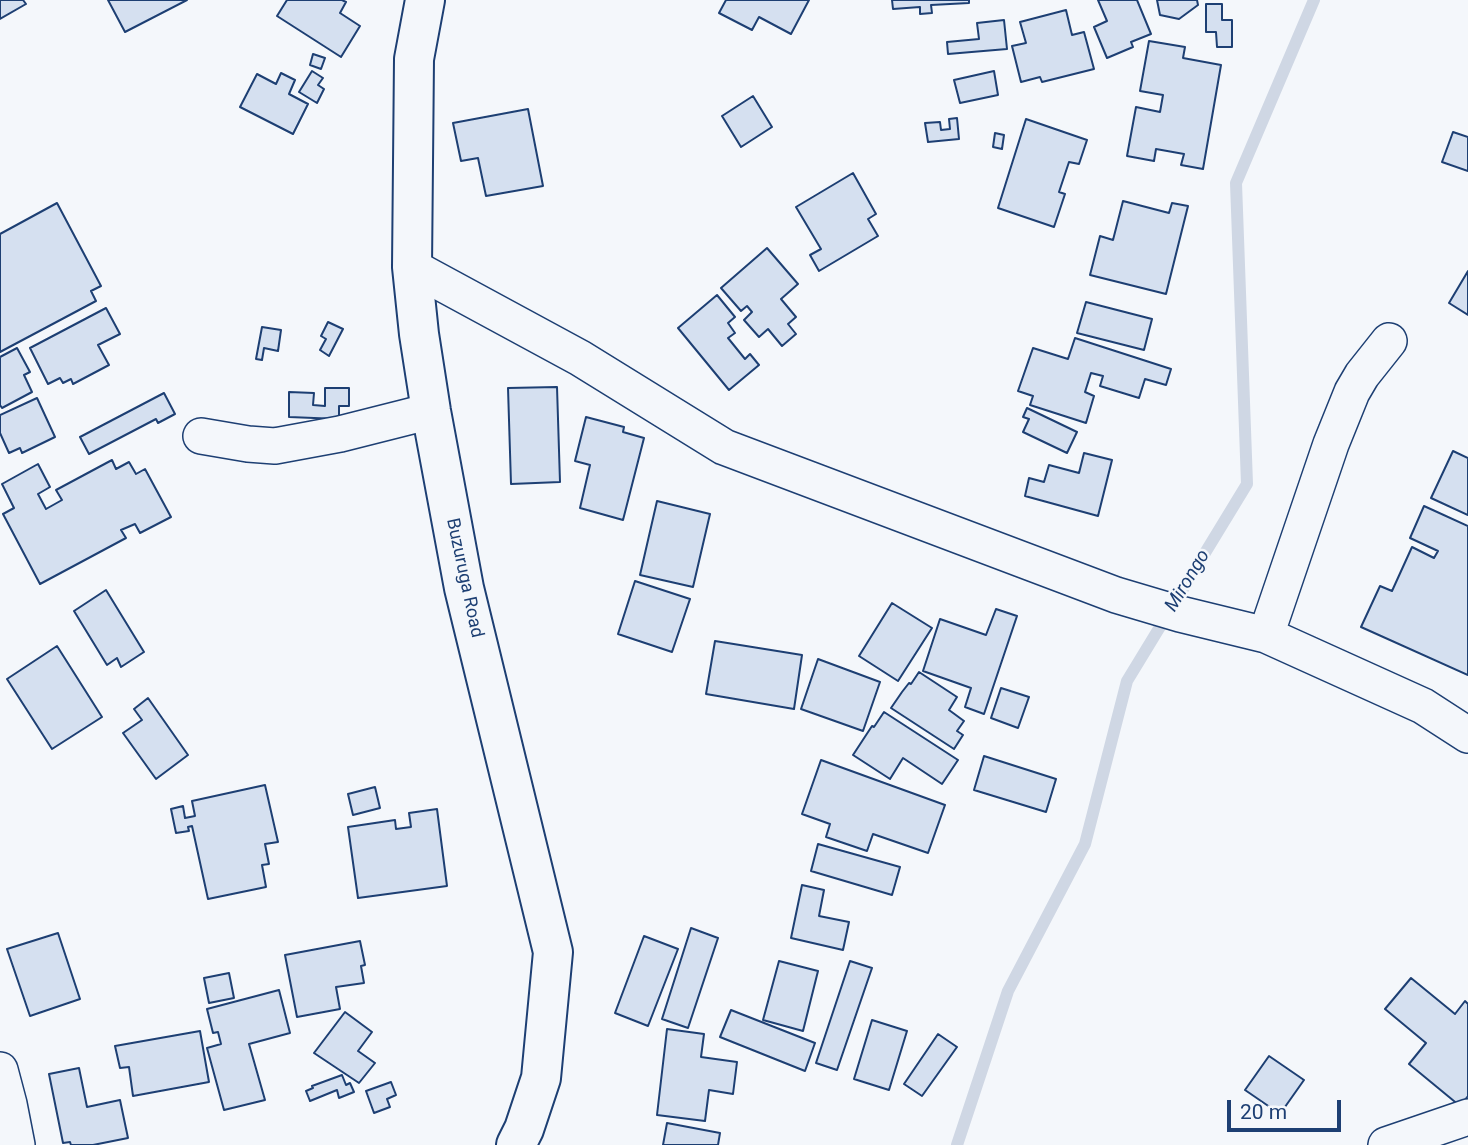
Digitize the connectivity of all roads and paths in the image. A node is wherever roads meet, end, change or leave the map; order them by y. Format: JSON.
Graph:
{"nodes":[{"id":1,"x":425,"y":0,"type":"edge"},
{"id":2,"x":412,"y":267,"type":"junction"},
{"id":3,"x":1388,"y":341,"type":"dead end"},
{"id":4,"x":431,"y":411,"type":"junction"},
{"id":5,"x":201,"y":436,"type":"dead end"},
{"id":6,"x":1266,"y":635,"type":"junction"},
{"id":7,"x":1468,"y":735,"type":"edge"},
{"id":8,"x":0,"y":1070,"type":"edge"},
{"id":9,"x":1468,"y":1117,"type":"edge"},
{"id":10,"x":17,"y":1145,"type":"edge"},
{"id":11,"x":516,"y":1145,"type":"edge"},
{"id":12,"x":1386,"y":1145,"type":"edge"}],
"edges":[{"from":1,"to":2,"type":"main road","name":"Buzuruga Road"},
{"from":2,"to":4,"type":"main road","name":"Buzuruga Road"},
{"from":2,"to":6,"type":"street"},
{"from":3,"to":6,"type":"street"},
{"from":4,"to":5,"type":"street"},
{"from":4,"to":11,"type":"main road","name":"Buzuruga Road"},
{"from":6,"to":7,"type":"street"},
{"from":8,"to":10,"type":"street"},
{"from":9,"to":12,"type":"street"}]}
